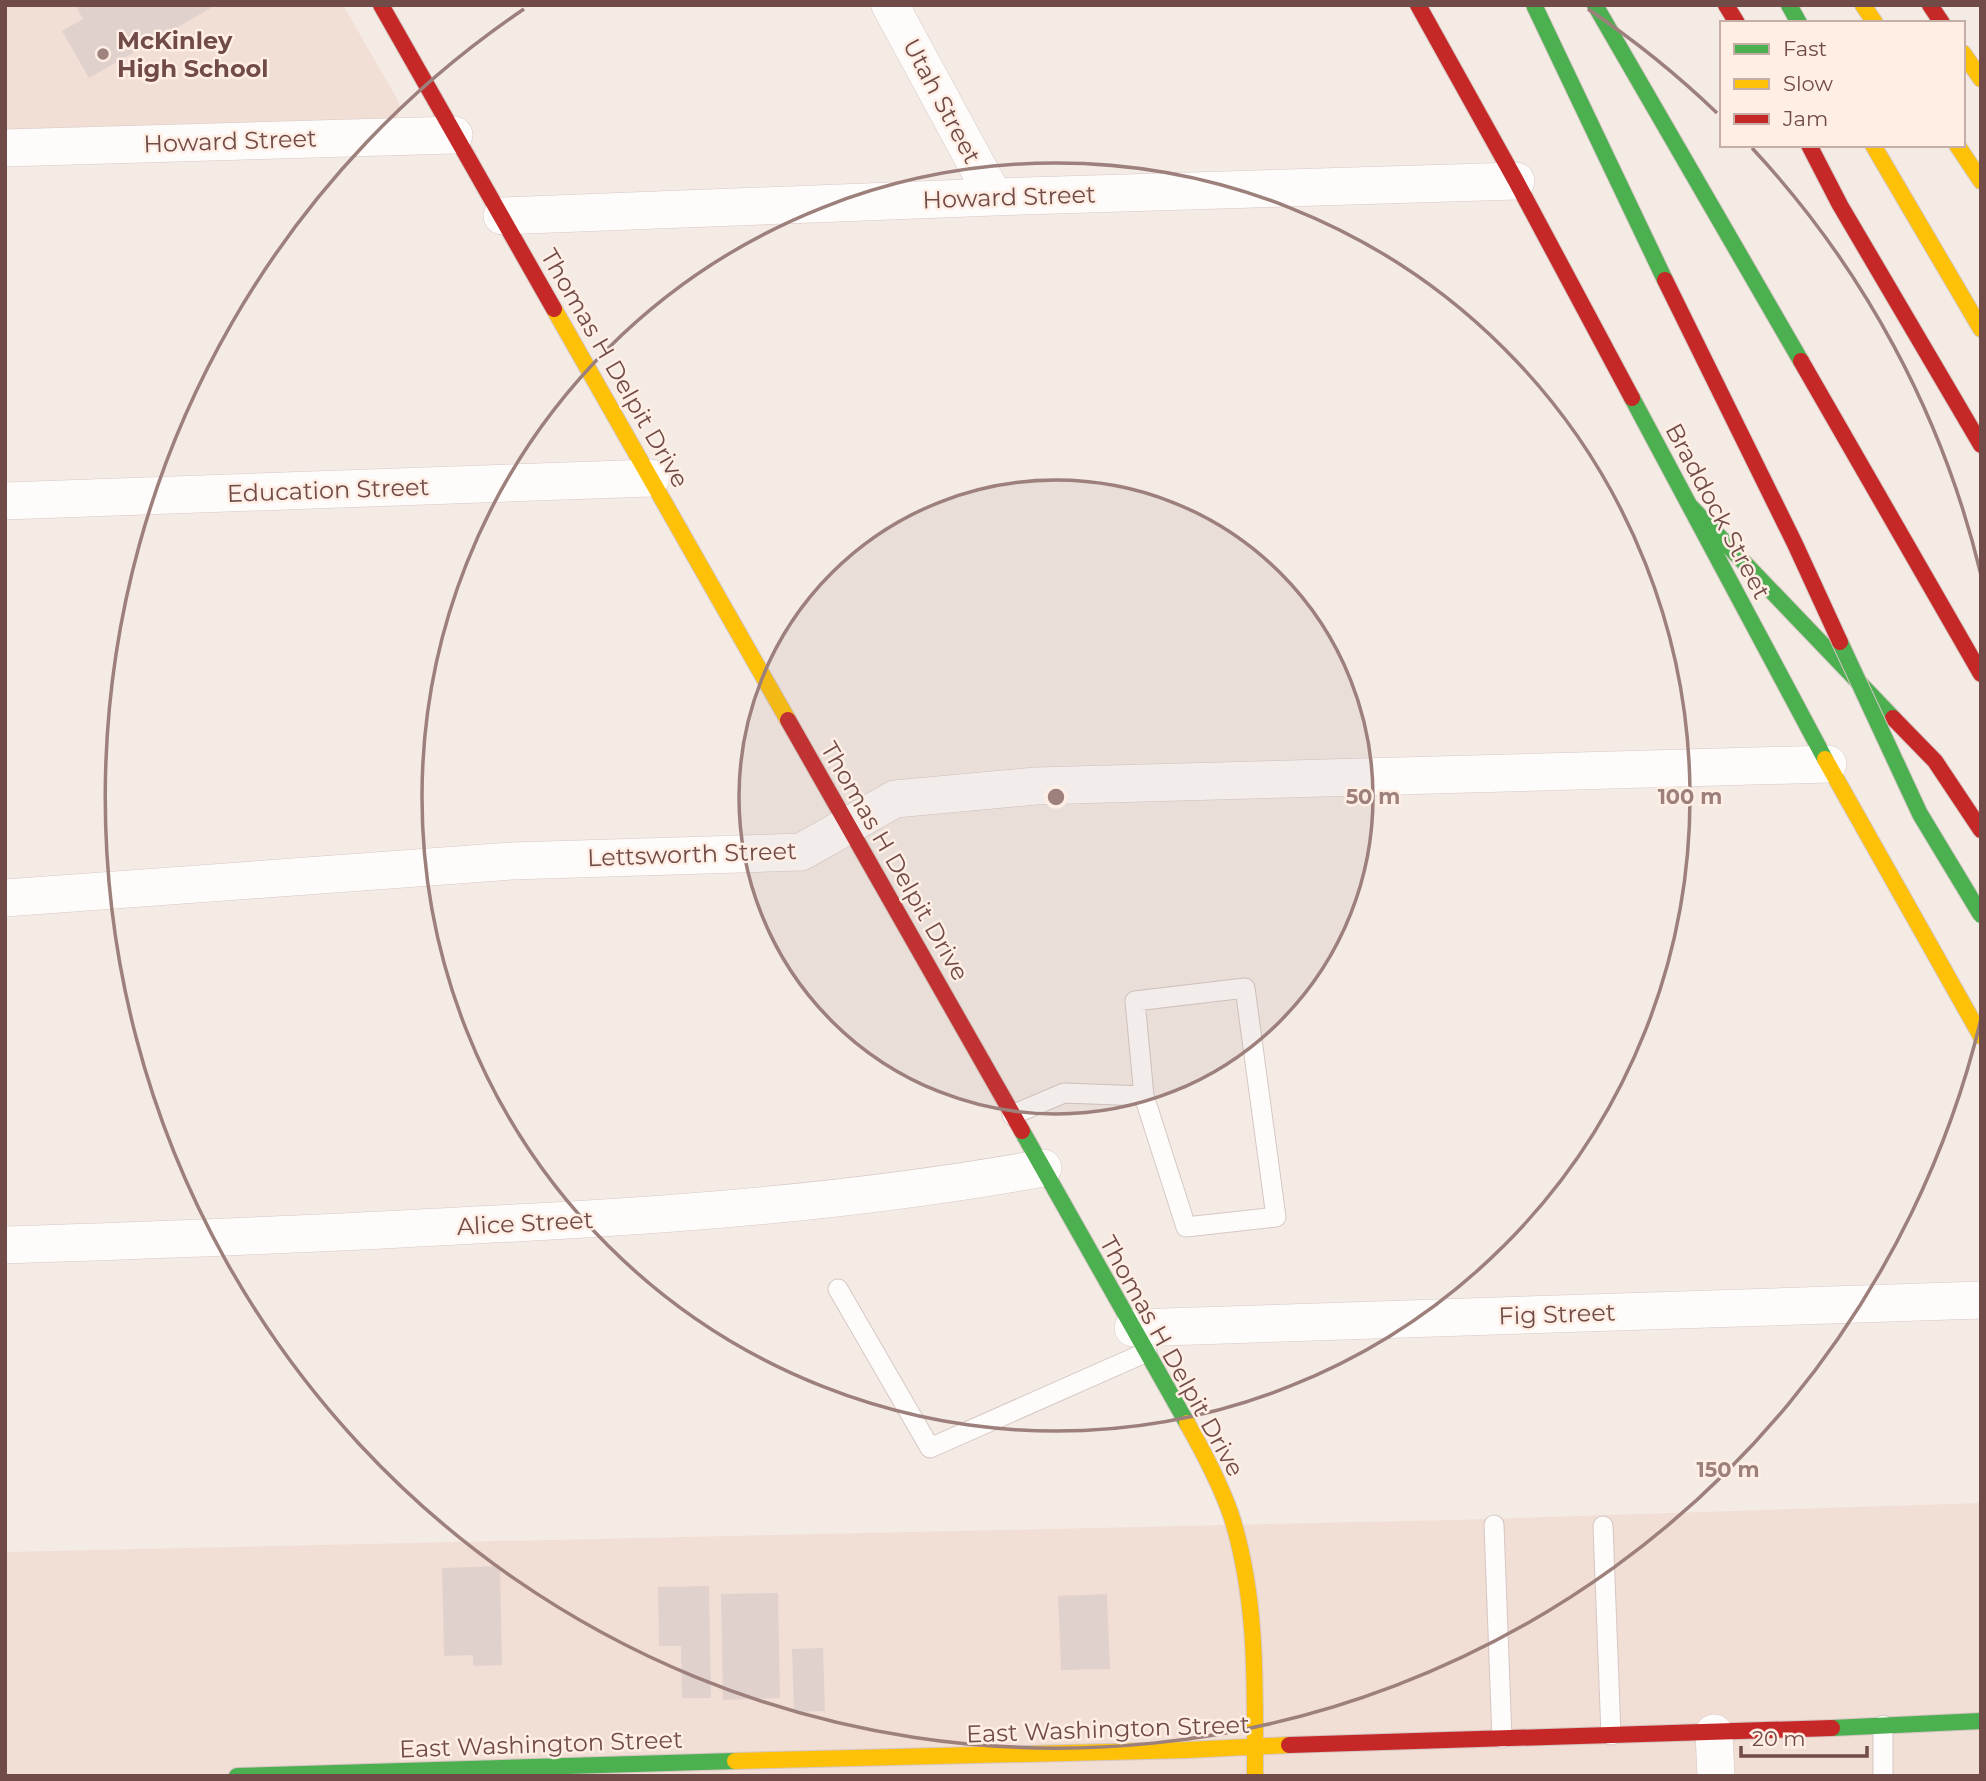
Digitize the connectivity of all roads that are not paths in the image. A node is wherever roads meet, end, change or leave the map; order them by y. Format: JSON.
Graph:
{"nodes":[{"id":1,"x":381,"y":5,"type":"edge"},
{"id":2,"x":890,"y":5,"type":"edge"},
{"id":3,"x":1418,"y":5,"type":"edge"},
{"id":4,"x":1534,"y":5,"type":"edge"},
{"id":5,"x":1595,"y":5,"type":"edge"},
{"id":6,"x":1726,"y":5,"type":"edge"},
{"id":7,"x":1789,"y":5,"type":"edge"},
{"id":8,"x":1863,"y":5,"type":"edge"},
{"id":9,"x":1930,"y":5,"type":"edge"},
{"id":10,"x":1736,"y":21,"type":"edge"},
{"id":11,"x":1799,"y":21,"type":"edge"},
{"id":12,"x":1874,"y":21,"type":"edge"},
{"id":13,"x":1941,"y":21,"type":"edge"},
{"id":14,"x":1965,"y":56,"type":"edge"},
{"id":15,"x":1981,"y":79,"type":"edge"},
{"id":16,"x":454,"y":135,"type":"junction"},
{"id":17,"x":1810,"y":147,"type":"edge"},
{"id":18,"x":1874,"y":147,"type":"edge"},
{"id":19,"x":1958,"y":147,"type":"edge"},
{"id":20,"x":5,"y":148,"type":"edge"},
{"id":21,"x":1516,"y":181,"type":"junction"},
{"id":22,"x":1981,"y":181,"type":"edge"},
{"id":23,"x":994,"y":197,"type":"junction"},
{"id":24,"x":502,"y":216,"type":"junction"},
{"id":25,"x":1981,"y":329,"type":"edge"},
{"id":26,"x":1981,"y":445,"type":"edge"},
{"id":27,"x":651,"y":478,"type":"junction"},
{"id":28,"x":5,"y":501,"type":"edge"},
{"id":29,"x":1690,"y":507,"type":"junction"},
{"id":30,"x":1981,"y":674,"type":"edge"},
{"id":31,"x":1828,"y":764,"type":"junction"},
{"id":32,"x":849,"y":827,"type":"junction"},
{"id":33,"x":1981,"y":830,"type":"edge"},
{"id":34,"x":5,"y":898,"type":"edge"},
{"id":35,"x":1981,"y":915,"type":"edge"},
{"id":36,"x":1981,"y":1036,"type":"edge"},
{"id":37,"x":1144,"y":1096,"type":"junction"},
{"id":38,"x":1012,"y":1115,"type":"junction"},
{"id":39,"x":1042,"y":1168,"type":"junction"},
{"id":40,"x":5,"y":1245,"type":"edge"},
{"id":41,"x":838,"y":1289,"type":"dead end"},
{"id":42,"x":1981,"y":1300,"type":"edge"},
{"id":43,"x":1140,"y":1340,"type":"junction"},
{"id":44,"x":1494,"y":1525,"type":"dead end"},
{"id":45,"x":1603,"y":1526,"type":"dead end"},
{"id":46,"x":1981,"y":1721,"type":"edge"},
{"id":47,"x":1883,"y":1725,"type":"junction"},
{"id":48,"x":1714,"y":1733,"type":"junction"},
{"id":49,"x":1611,"y":1735,"type":"junction"},
{"id":50,"x":1502,"y":1738,"type":"junction"},
{"id":51,"x":1255,"y":1748,"type":"junction"},
{"id":52,"x":788,"y":1767,"type":"edge"},
{"id":53,"x":323,"y":1774,"type":"edge"},
{"id":54,"x":237,"y":1776,"type":"edge"},
{"id":55,"x":1255,"y":1776,"type":"edge"},
{"id":56,"x":1716,"y":1776,"type":"edge"},
{"id":57,"x":1883,"y":1776,"type":"edge"}],
"edges":[{"from":1,"to":16,"type":"main road","name":"Thomas H Delpit Drive"},
{"from":2,"to":23,"type":"street","name":"Utah Street"},
{"from":3,"to":21,"type":"main road","name":"Braddock Street"},
{"from":4,"to":35,"type":"main road","bridge":true},
{"from":5,"to":30,"type":"main road"},
{"from":6,"to":10,"type":"main road"},
{"from":7,"to":11,"type":"main road"},
{"from":8,"to":12,"type":"main road"},
{"from":9,"to":13,"type":"main road"},
{"from":14,"to":15,"type":"main road"},
{"from":16,"to":20,"type":"street","name":"Howard Street"},
{"from":16,"to":24,"type":"main road","name":"Thomas H Delpit Drive"},
{"from":17,"to":26,"type":"main road"},
{"from":18,"to":25,"type":"main road"},
{"from":19,"to":22,"type":"main road"},
{"from":21,"to":23,"type":"street","name":"Howard Street"},
{"from":21,"to":29,"type":"main road","name":"Braddock Street"},
{"from":23,"to":24,"type":"street","name":"Howard Street"},
{"from":24,"to":27,"type":"main road","name":"Thomas H Delpit Drive"},
{"from":27,"to":28,"type":"street","name":"Education Street"},
{"from":27,"to":32,"type":"main road","name":"Thomas H Delpit Drive"},
{"from":29,"to":31,"type":"main road","name":"Braddock Street"},
{"from":29,"to":33,"type":"main road"},
{"from":31,"to":32,"type":"street","name":"Lettsworth Street"},
{"from":31,"to":36,"type":"main road","name":"Braddock Street"},
{"from":32,"to":34,"type":"street","name":"Lettsworth Street"},
{"from":32,"to":38,"type":"main road","name":"Thomas H Delpit Drive"},
{"from":37,"to":37,"type":"lane"},
{"from":37,"to":38,"type":"lane"},
{"from":38,"to":39,"type":"main road","name":"Thomas H Delpit Drive"},
{"from":39,"to":40,"type":"street","name":"Alice Street"},
{"from":39,"to":43,"type":"main road","name":"Thomas H Delpit Drive"},
{"from":41,"to":43,"type":"lane"},
{"from":42,"to":43,"type":"street","name":"Fig Street"},
{"from":43,"to":51,"type":"main road","name":"Thomas H Delpit Drive"},
{"from":44,"to":50,"type":"lane"},
{"from":45,"to":49,"type":"lane"},
{"from":46,"to":47,"type":"main road","name":"East Washington Street"},
{"from":47,"to":48,"type":"main road","name":"East Washington Street"},
{"from":47,"to":57,"type":"lane"},
{"from":48,"to":49,"type":"main road","name":"East Washington Street"},
{"from":48,"to":56,"type":"street"},
{"from":49,"to":50,"type":"main road","name":"East Washington Street"},
{"from":50,"to":51,"type":"main road","name":"East Washington Street"},
{"from":51,"to":52,"type":"main road","name":"East Washington Street"},
{"from":51,"to":55,"type":"main road","name":"Thomas H Delpit Drive"},
{"from":52,"to":53,"type":"main road","name":"East Washington Street"},
{"from":53,"to":54,"type":"main road","name":"East Washington Street"}]}
